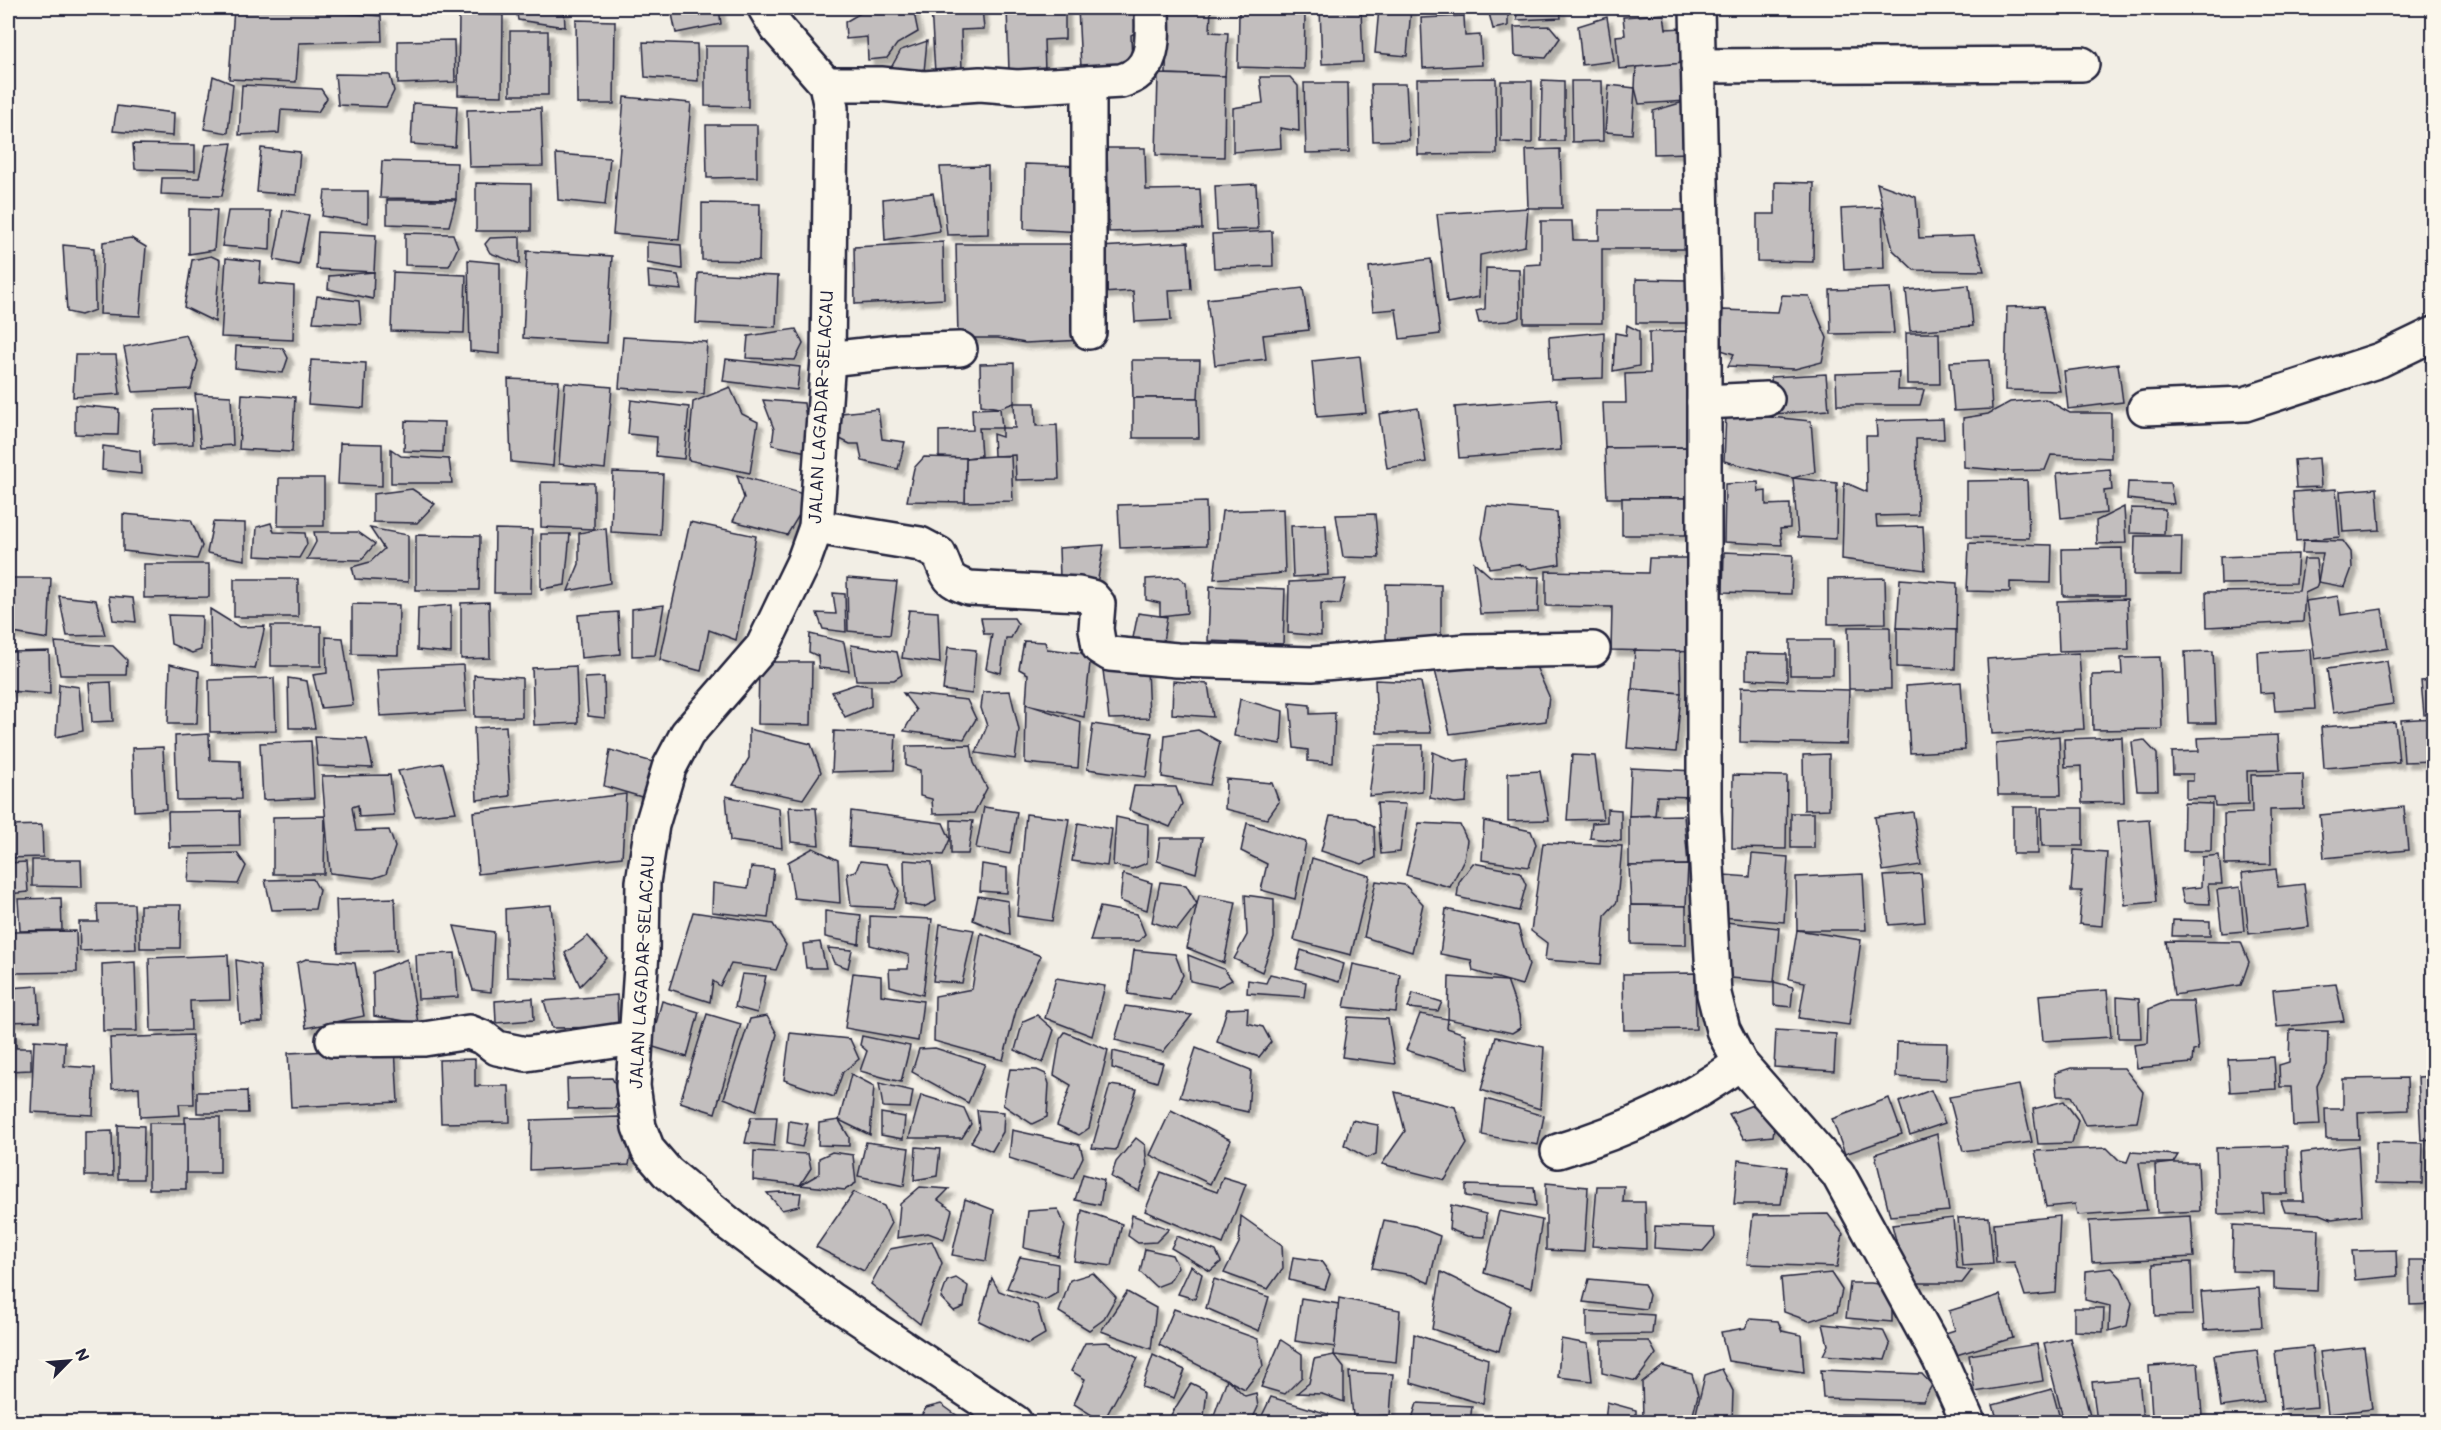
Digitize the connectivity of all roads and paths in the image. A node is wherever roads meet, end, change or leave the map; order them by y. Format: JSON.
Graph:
{"nodes":[{"id":1,"x":765,"y":8,"type":"edge"},
{"id":2,"x":1697,"y":8,"type":"edge"},
{"id":3,"x":1152,"y":12,"type":"dead end"},
{"id":4,"x":2082,"y":64,"type":"dead end"},
{"id":5,"x":1698,"y":66,"type":"junction"},
{"id":6,"x":1089,"y":83,"type":"junction"},
{"id":7,"x":826,"y":84,"type":"junction"},
{"id":8,"x":1089,"y":332,"type":"dead end"},
{"id":9,"x":2433,"y":334,"type":"edge"},
{"id":10,"x":960,"y":349,"type":"dead end"},
{"id":11,"x":828,"y":358,"type":"junction"},
{"id":12,"x":1767,"y":399,"type":"dead end"},
{"id":13,"x":1704,"y":402,"type":"junction"},
{"id":14,"x":2145,"y":408,"type":"dead end"},
{"id":15,"x":816,"y":527,"type":"junction"},
{"id":16,"x":1593,"y":649,"type":"dead end"},
{"id":17,"x":635,"y":1038,"type":"junction"},
{"id":18,"x":333,"y":1040,"type":"dead end"},
{"id":19,"x":1740,"y":1064,"type":"junction"},
{"id":20,"x":1558,"y":1151,"type":"dead end"},
{"id":21,"x":1015,"y":1422,"type":"edge"},
{"id":22,"x":1968,"y":1422,"type":"edge"}],
"edges":[{"from":1,"to":7,"type":"street"},
{"from":2,"to":5,"type":"street"},
{"from":3,"to":6,"type":"street"},
{"from":4,"to":5,"type":"street"},
{"from":5,"to":13,"type":"street"},
{"from":6,"to":7,"type":"street"},
{"from":6,"to":8,"type":"street"},
{"from":7,"to":11,"type":"street","name":"JALAN LAGADAR-SELACAU"},
{"from":9,"to":14,"type":"street"},
{"from":10,"to":11,"type":"street"},
{"from":11,"to":15,"type":"street","name":"JALAN LAGADAR-SELACAU"},
{"from":12,"to":13,"type":"street"},
{"from":13,"to":19,"type":"street"},
{"from":15,"to":16,"type":"street"},
{"from":15,"to":17,"type":"street","name":"JALAN LAGADAR-SELACAU"},
{"from":17,"to":18,"type":"street"},
{"from":17,"to":21,"type":"street","name":"JALAN LAGADAR-SELACAU"},
{"from":19,"to":20,"type":"street"},
{"from":19,"to":22,"type":"street"}]}
